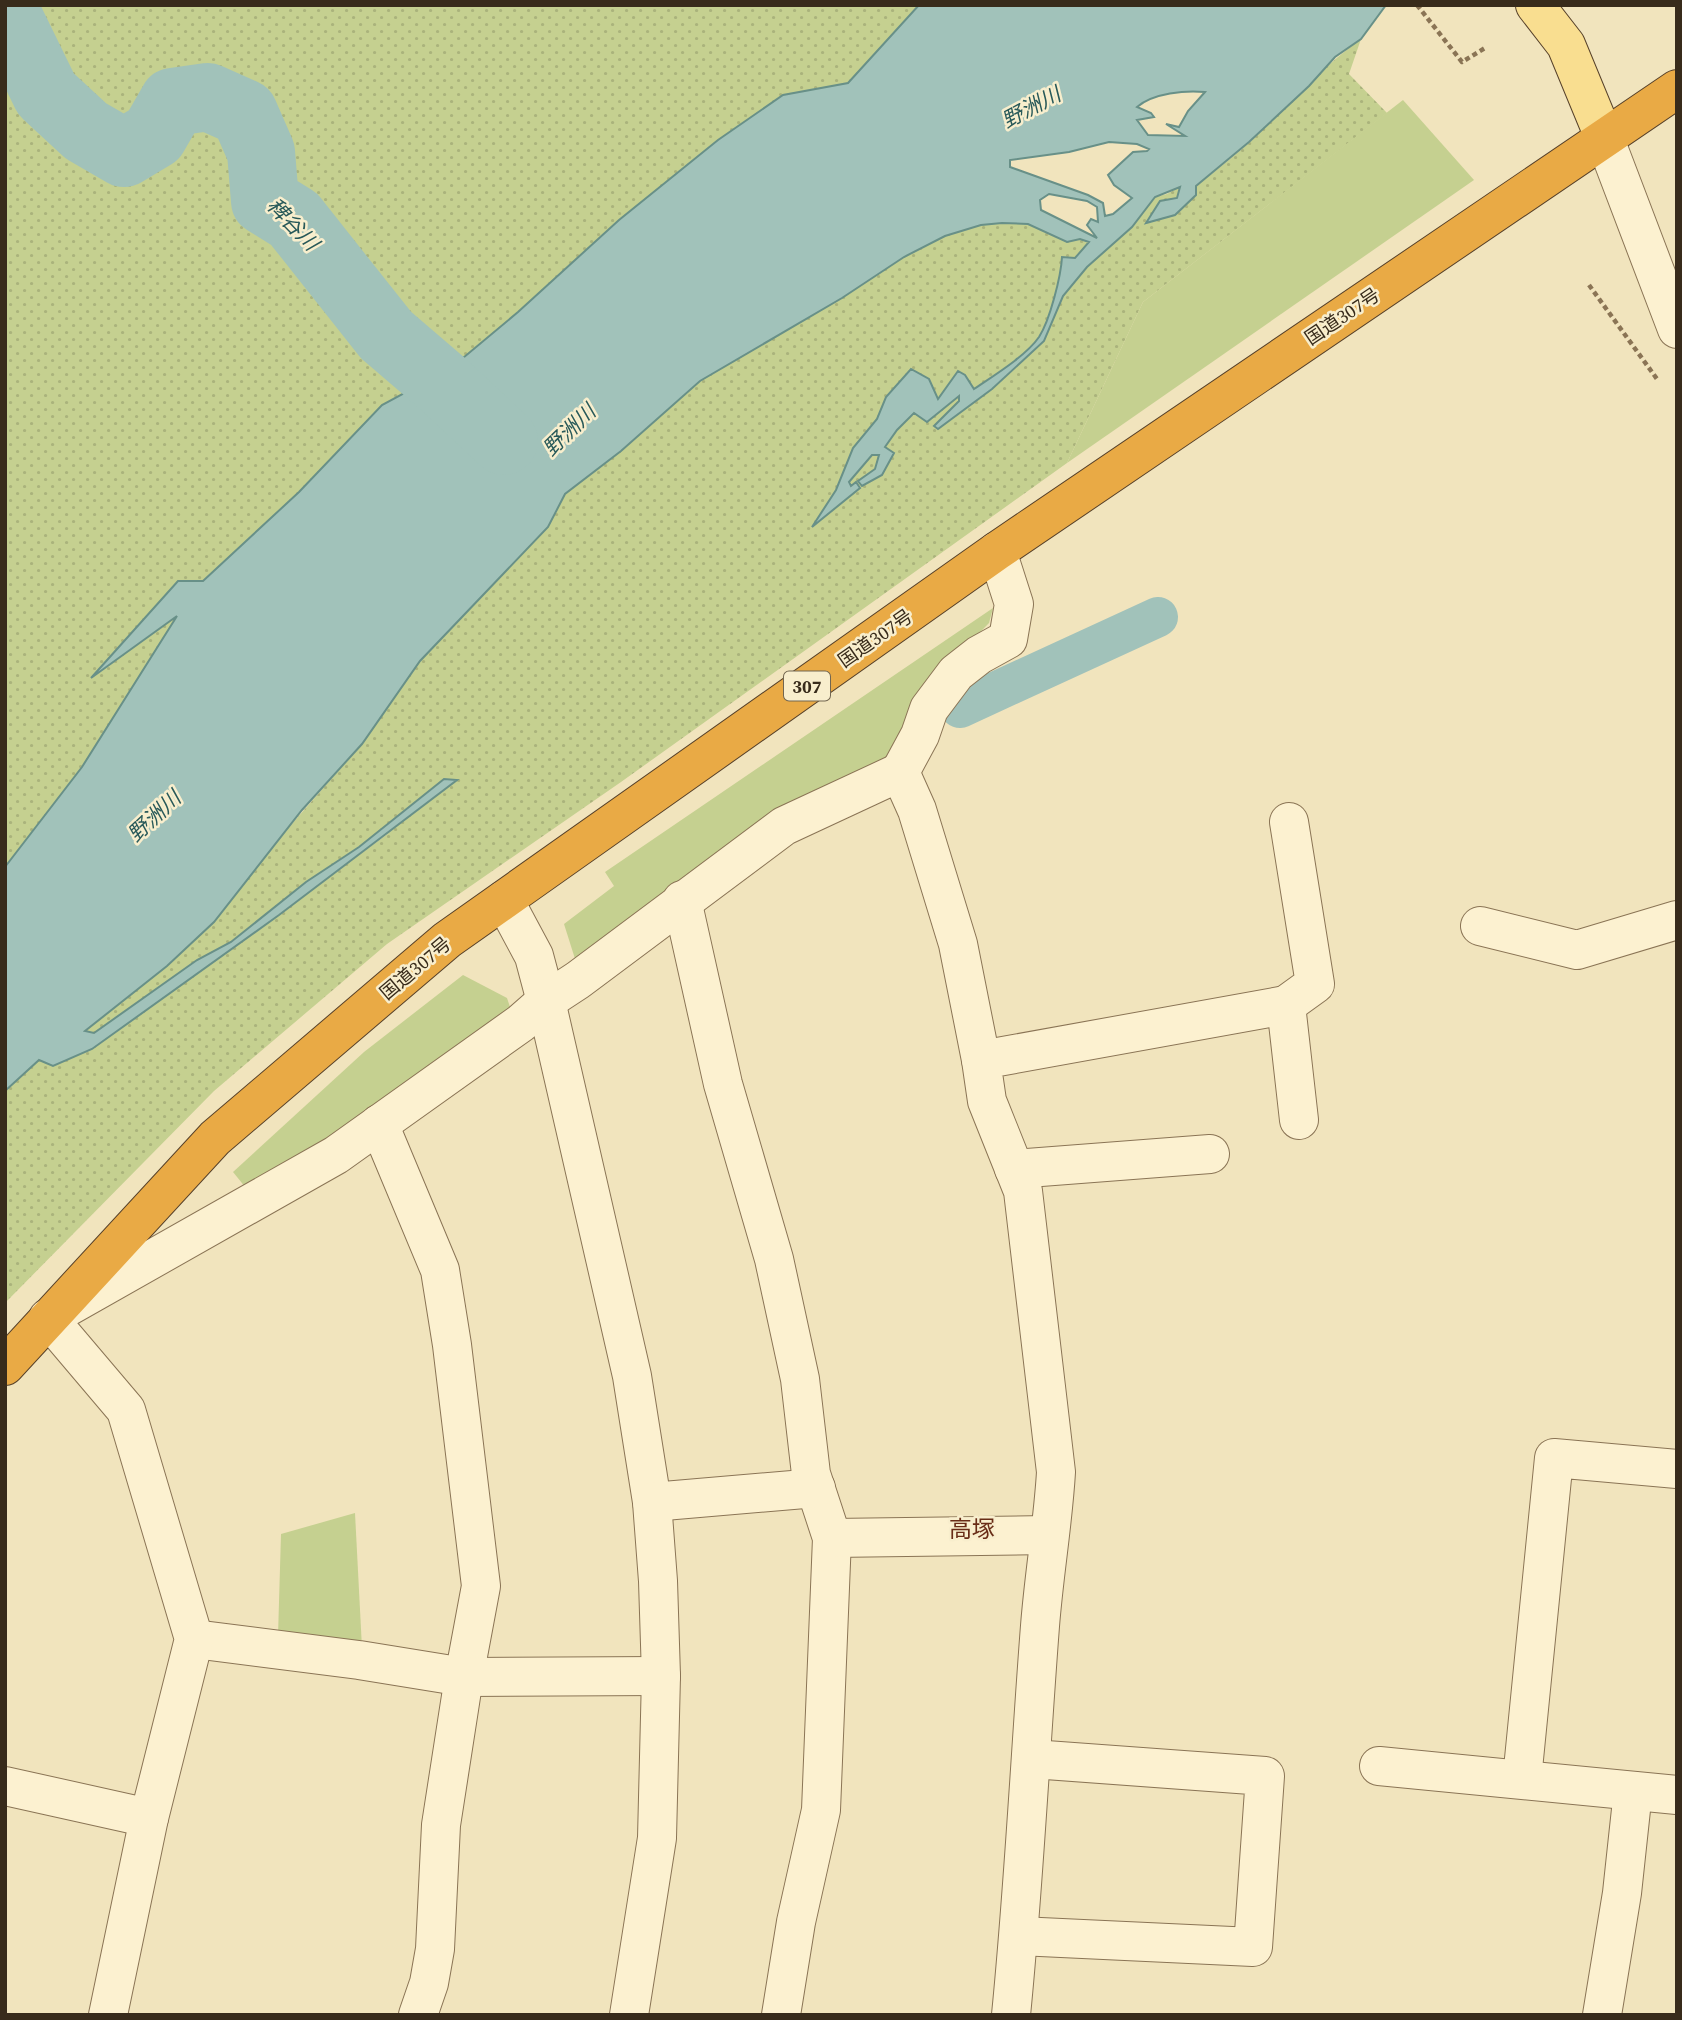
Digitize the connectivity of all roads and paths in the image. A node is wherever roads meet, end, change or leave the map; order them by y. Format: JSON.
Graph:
{"nodes":[{"id":1,"x":1417,"y":5,"type":"edge"},
{"id":2,"x":1535,"y":5,"type":"edge"},
{"id":3,"x":1485,"y":48,"type":"dead end"},
{"id":4,"x":1677,"y":89,"type":"edge"},
{"id":5,"x":1604,"y":137,"type":"junction"},
{"id":6,"x":1589,"y":285,"type":"dead end"},
{"id":7,"x":1677,"y":329,"type":"edge"},
{"id":8,"x":1657,"y":379,"type":"dead end"},
{"id":9,"x":997,"y":551,"type":"junction"},
{"id":10,"x":900,"y":772,"type":"junction"},
{"id":11,"x":1289,"y":822,"type":"dead end"},
{"id":12,"x":504,"y":900,"type":"junction"},
{"id":13,"x":682,"y":901,"type":"junction"},
{"id":14,"x":1677,"y":920,"type":"edge"},
{"id":15,"x":1480,"y":926,"type":"dead end"},
{"id":16,"x":546,"y":1001,"type":"junction"},
{"id":17,"x":1286,"y":1005,"type":"junction"},
{"id":18,"x":981,"y":1060,"type":"junction"},
{"id":19,"x":1299,"y":1120,"type":"dead end"},
{"id":20,"x":379,"y":1124,"type":"junction"},
{"id":21,"x":1210,"y":1154,"type":"dead end"},
{"id":22,"x":1014,"y":1169,"type":"junction"},
{"id":23,"x":48,"y":1318,"type":"junction"},
{"id":24,"x":5,"y":1366,"type":"edge"},
{"id":25,"x":1677,"y":1469,"type":"edge"},
{"id":26,"x":816,"y":1488,"type":"junction"},
{"id":27,"x":652,"y":1502,"type":"junction"},
{"id":28,"x":1048,"y":1535,"type":"junction"},
{"id":29,"x":832,"y":1538,"type":"junction"},
{"id":30,"x":194,"y":1639,"type":"junction"},
{"id":31,"x":661,"y":1676,"type":"junction"},
{"id":32,"x":464,"y":1677,"type":"junction"},
{"id":33,"x":1032,"y":1759,"type":"junction"},
{"id":34,"x":1379,"y":1766,"type":"dead end"},
{"id":35,"x":1522,"y":1779,"type":"junction"},
{"id":36,"x":5,"y":1786,"type":"edge"},
{"id":37,"x":1633,"y":1791,"type":"junction"},
{"id":38,"x":1677,"y":1795,"type":"edge"},
{"id":39,"x":149,"y":1818,"type":"junction"},
{"id":40,"x":1019,"y":1936,"type":"junction"},
{"id":41,"x":108,"y":2015,"type":"edge"},
{"id":42,"x":418,"y":2015,"type":"edge"},
{"id":43,"x":629,"y":2015,"type":"edge"},
{"id":44,"x":780,"y":2015,"type":"edge"},
{"id":45,"x":1011,"y":2015,"type":"edge"},
{"id":46,"x":1602,"y":2015,"type":"edge"}],
"edges":[{"from":1,"to":3,"type":"path"},
{"from":2,"to":5,"type":"main road"},
{"from":4,"to":5,"type":"highway","name":"国道307号","number":"307"},
{"from":5,"to":7,"type":"street"},
{"from":5,"to":9,"type":"highway","name":"国道307号","number":"307"},
{"from":6,"to":8,"type":"path"},
{"from":9,"to":10,"type":"street"},
{"from":9,"to":12,"type":"highway","name":"国道307号","number":"307"},
{"from":10,"to":13,"type":"street"},
{"from":10,"to":18,"type":"street"},
{"from":11,"to":17,"type":"street"},
{"from":12,"to":16,"type":"street"},
{"from":12,"to":23,"type":"highway","name":"国道307号","number":"307"},
{"from":13,"to":16,"type":"street"},
{"from":13,"to":26,"type":"street"},
{"from":14,"to":15,"type":"street"},
{"from":16,"to":20,"type":"street"},
{"from":16,"to":27,"type":"street"},
{"from":17,"to":18,"type":"street"},
{"from":17,"to":19,"type":"street"},
{"from":18,"to":22,"type":"street"},
{"from":20,"to":23,"type":"street"},
{"from":20,"to":32,"type":"street"},
{"from":21,"to":22,"type":"street"},
{"from":22,"to":28,"type":"street"},
{"from":23,"to":24,"type":"highway","name":"国道307号","number":"307"},
{"from":23,"to":30,"type":"street"},
{"from":25,"to":35,"type":"street"},
{"from":26,"to":27,"type":"street"},
{"from":26,"to":29,"type":"street"},
{"from":27,"to":31,"type":"street"},
{"from":28,"to":29,"type":"street"},
{"from":28,"to":33,"type":"street"},
{"from":29,"to":44,"type":"street"},
{"from":30,"to":32,"type":"street"},
{"from":30,"to":39,"type":"street"},
{"from":31,"to":32,"type":"street"},
{"from":31,"to":43,"type":"street"},
{"from":32,"to":42,"type":"street"},
{"from":33,"to":40,"type":"street"},
{"from":33,"to":40,"type":"street"},
{"from":34,"to":35,"type":"street"},
{"from":35,"to":37,"type":"street"},
{"from":36,"to":39,"type":"street"},
{"from":37,"to":38,"type":"street"},
{"from":37,"to":46,"type":"street"},
{"from":39,"to":41,"type":"street"},
{"from":40,"to":45,"type":"street"}]}
